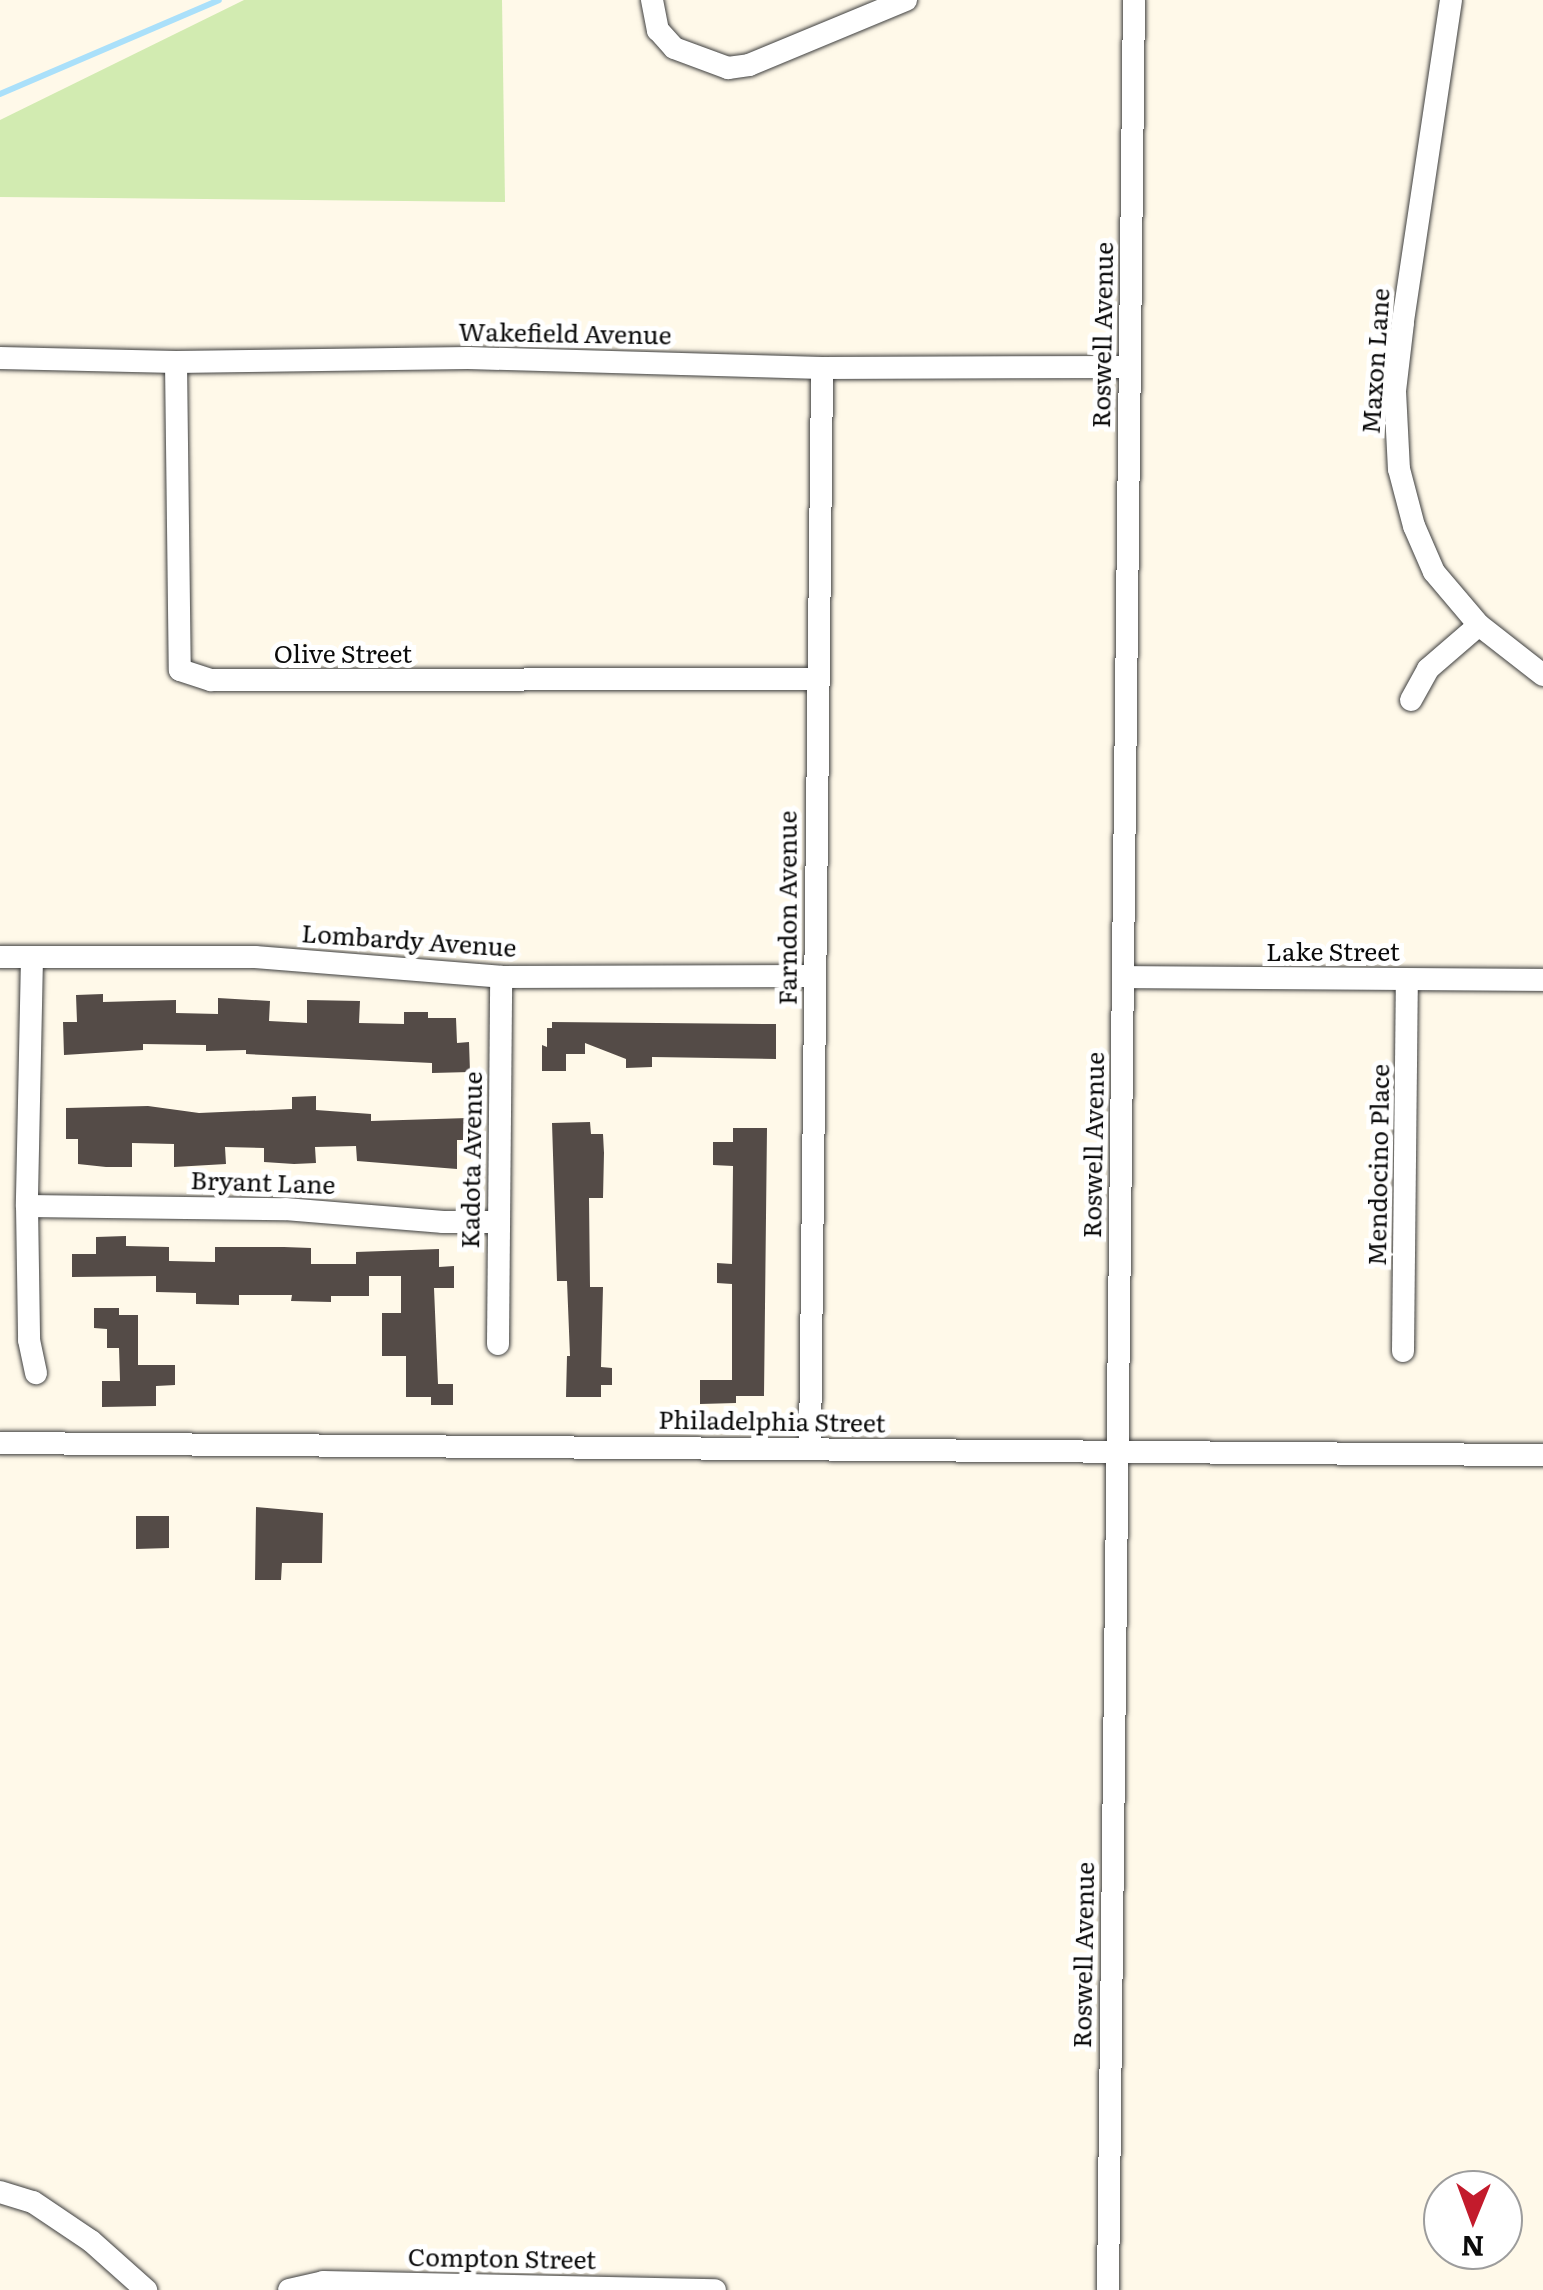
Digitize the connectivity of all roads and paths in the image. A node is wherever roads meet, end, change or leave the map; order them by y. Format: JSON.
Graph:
{"nodes":[{"id":1,"x":652,"y":0,"type":"edge"},
{"id":2,"x":906,"y":0,"type":"edge"},
{"id":3,"x":1134,"y":0,"type":"edge"},
{"id":4,"x":1451,"y":0,"type":"edge"},
{"id":5,"x":0,"y":358,"type":"edge"},
{"id":6,"x":176,"y":362,"type":"junction"},
{"id":7,"x":1129,"y":366,"type":"junction"},
{"id":8,"x":822,"y":368,"type":"junction"},
{"id":9,"x":1479,"y":625,"type":"junction"},
{"id":10,"x":1543,"y":674,"type":"edge"},
{"id":11,"x":816,"y":679,"type":"junction"},
{"id":12,"x":1411,"y":700,"type":"dead end"},
{"id":13,"x":0,"y":957,"type":"edge"},
{"id":14,"x":32,"y":958,"type":"junction"},
{"id":15,"x":814,"y":976,"type":"junction"},
{"id":16,"x":501,"y":977,"type":"junction"},
{"id":17,"x":1123,"y":977,"type":"junction"},
{"id":18,"x":1407,"y":980,"type":"junction"},
{"id":19,"x":1543,"y":980,"type":"edge"},
{"id":20,"x":27,"y":1206,"type":"junction"},
{"id":21,"x":496,"y":1222,"type":"junction"},
{"id":22,"x":498,"y":1344,"type":"dead end"},
{"id":23,"x":1403,"y":1350,"type":"dead end"},
{"id":24,"x":36,"y":1373,"type":"dead end"},
{"id":25,"x":0,"y":1443,"type":"edge"},
{"id":26,"x":810,"y":1448,"type":"junction"},
{"id":27,"x":1115,"y":1454,"type":"junction"},
{"id":28,"x":1543,"y":1455,"type":"edge"},
{"id":29,"x":0,"y":2192,"type":"edge"},
{"id":30,"x":146,"y":2290,"type":"edge"},
{"id":31,"x":289,"y":2290,"type":"edge"},
{"id":32,"x":679,"y":2290,"type":"edge"},
{"id":33,"x":715,"y":2290,"type":"edge"},
{"id":34,"x":1108,"y":2290,"type":"edge"}],
"edges":[{"from":1,"to":2,"type":"street"},
{"from":3,"to":7,"type":"street","name":"Roswell Avenue"},
{"from":4,"to":9,"type":"street","name":"Maxon Lane"},
{"from":5,"to":6,"type":"street","name":"Wakefield Avenue"},
{"from":6,"to":8,"type":"street","name":"Wakefield Avenue"},
{"from":6,"to":11,"type":"street","name":"Olive Street"},
{"from":7,"to":8,"type":"street","name":"Wakefield Avenue"},
{"from":7,"to":17,"type":"street","name":"Roswell Avenue"},
{"from":8,"to":11,"type":"street","name":"Farndon Avenue"},
{"from":9,"to":10,"type":"street","name":"Maxon Lane"},
{"from":9,"to":12,"type":"street"},
{"from":11,"to":15,"type":"street","name":"Farndon Avenue"},
{"from":13,"to":14,"type":"street","name":"Lombardy Avenue"},
{"from":14,"to":16,"type":"street","name":"Lombardy Avenue"},
{"from":14,"to":20,"type":"street"},
{"from":15,"to":16,"type":"street","name":"Lombardy Avenue"},
{"from":15,"to":26,"type":"street","name":"Farndon Avenue"},
{"from":16,"to":21,"type":"street","name":"Kadota Avenue"},
{"from":17,"to":18,"type":"street","name":"Lake Street"},
{"from":17,"to":27,"type":"street","name":"Roswell Avenue"},
{"from":18,"to":19,"type":"street","name":"Lake Street"},
{"from":18,"to":23,"type":"street","name":"Mendocino Place"},
{"from":20,"to":21,"type":"street","name":"Bryant Lane"},
{"from":20,"to":24,"type":"street"},
{"from":21,"to":22,"type":"street","name":"Kadota Avenue"},
{"from":25,"to":26,"type":"street","name":"Philadelphia Street"},
{"from":26,"to":27,"type":"street","name":"Philadelphia Street"},
{"from":27,"to":28,"type":"street","name":"Philadelphia Street"},
{"from":27,"to":34,"type":"street","name":"Roswell Avenue"},
{"from":29,"to":30,"type":"street"},
{"from":31,"to":32,"type":"street","name":"Compton Street"},
{"from":32,"to":33,"type":"street","name":"Compton Street"}]}
